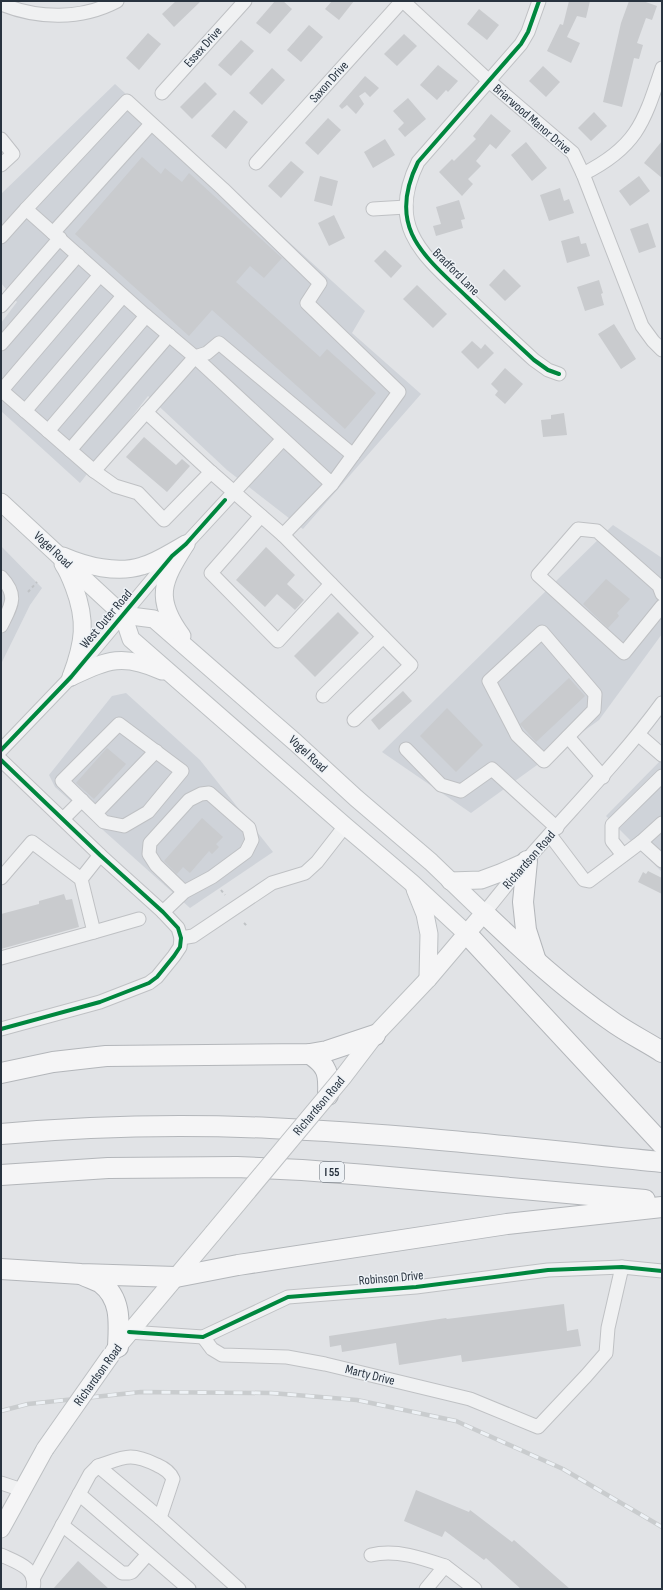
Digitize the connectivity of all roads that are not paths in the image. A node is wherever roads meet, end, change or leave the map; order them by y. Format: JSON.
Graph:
{"nodes":[{"id":1,"x":117,"y":1,"type":"edge"},
{"id":2,"x":244,"y":1,"type":"edge"},
{"id":3,"x":402,"y":1,"type":"edge"},
{"id":4,"x":539,"y":1,"type":"edge"},
{"id":5,"x":1,"y":4,"type":"edge"},
{"id":6,"x":662,"y":68,"type":"edge"},
{"id":7,"x":489,"y":81,"type":"junction"},
{"id":8,"x":162,"y":92,"type":"dead end"},
{"id":9,"x":151,"y":124,"type":"junction"},
{"id":10,"x":1,"y":139,"type":"edge"},
{"id":11,"x":256,"y":163,"type":"dead end"},
{"id":12,"x":1,"y":165,"type":"edge"},
{"id":13,"x":583,"y":174,"type":"junction"},
{"id":14,"x":406,"y":207,"type":"junction"},
{"id":15,"x":26,"y":209,"type":"junction"},
{"id":16,"x":373,"y":209,"type":"dead end"},
{"id":17,"x":56,"y":236,"type":"junction"},
{"id":18,"x":1,"y":237,"type":"edge"},
{"id":19,"x":78,"y":255,"type":"junction"},
{"id":20,"x":100,"y":275,"type":"junction"},
{"id":21,"x":123,"y":296,"type":"junction"},
{"id":22,"x":1,"y":306,"type":"edge"},
{"id":23,"x":146,"y":316,"type":"junction"},
{"id":24,"x":169,"y":335,"type":"junction"},
{"id":25,"x":1,"y":344,"type":"edge"},
{"id":26,"x":662,"y":350,"type":"edge"},
{"id":27,"x":194,"y":357,"type":"junction"},
{"id":28,"x":559,"y":374,"type":"dead end"},
{"id":29,"x":1,"y":390,"type":"edge"},
{"id":30,"x":25,"y":411,"type":"junction"},
{"id":31,"x":146,"y":412,"type":"junction"},
{"id":32,"x":48,"y":431,"type":"junction"},
{"id":33,"x":283,"y":439,"type":"junction"},
{"id":34,"x":70,"y":450,"type":"junction"},
{"id":35,"x":353,"y":455,"type":"junction"},
{"id":36,"x":94,"y":471,"type":"junction"},
{"id":37,"x":211,"y":472,"type":"junction"},
{"id":38,"x":332,"y":484,"type":"junction"},
{"id":39,"x":229,"y":496,"type":"junction"},
{"id":40,"x":1,"y":502,"type":"edge"},
{"id":41,"x":261,"y":516,"type":"junction"},
{"id":42,"x":283,"y":536,"type":"junction"},
{"id":43,"x":186,"y":544,"type":"junction"},
{"id":44,"x":55,"y":552,"type":"junction"},
{"id":45,"x":1,"y":577,"type":"edge"},
{"id":46,"x":331,"y":584,"type":"junction"},
{"id":47,"x":662,"y":594,"type":"edge"},
{"id":48,"x":662,"y":606,"type":"edge"},
{"id":49,"x":123,"y":615,"type":"junction"},
{"id":50,"x":1,"y":626,"type":"edge"},
{"id":51,"x":383,"y":637,"type":"junction"},
{"id":52,"x":199,"y":658,"type":"junction"},
{"id":53,"x":71,"y":677,"type":"junction"},
{"id":54,"x":178,"y":680,"type":"junction"},
{"id":55,"x":323,"y":696,"type":"dead end"},
{"id":56,"x":662,"y":703,"type":"edge"},
{"id":57,"x":354,"y":720,"type":"dead end"},
{"id":58,"x":639,"y":735,"type":"junction"},
{"id":59,"x":568,"y":737,"type":"junction"},
{"id":60,"x":406,"y":749,"type":"dead end"},
{"id":61,"x":1,"y":750,"type":"edge"},
{"id":62,"x":156,"y":751,"type":"junction"},
{"id":63,"x":662,"y":755,"type":"edge"},
{"id":64,"x":1,"y":760,"type":"edge"},
{"id":65,"x":662,"y":776,"type":"edge"},
{"id":66,"x":602,"y":777,"type":"junction"},
{"id":67,"x":82,"y":800,"type":"junction"},
{"id":68,"x":96,"y":813,"type":"junction"},
{"id":69,"x":62,"y":819,"type":"junction"},
{"id":70,"x":662,"y":824,"type":"edge"},
{"id":71,"x":345,"y":826,"type":"junction"},
{"id":72,"x":553,"y":832,"type":"junction"},
{"id":73,"x":641,"y":842,"type":"junction"},
{"id":74,"x":100,"y":855,"type":"junction"},
{"id":75,"x":623,"y":855,"type":"junction"},
{"id":76,"x":526,"y":860,"type":"junction"},
{"id":77,"x":662,"y":861,"type":"edge"},
{"id":78,"x":1,"y":878,"type":"edge"},
{"id":79,"x":81,"y":879,"type":"junction"},
{"id":80,"x":450,"y":881,"type":"junction"},
{"id":81,"x":412,"y":883,"type":"junction"},
{"id":82,"x":184,"y":892,"type":"junction"},
{"id":83,"x":163,"y":912,"type":"junction"},
{"id":84,"x":484,"y":913,"type":"junction"},
{"id":85,"x":139,"y":919,"type":"dead end"},
{"id":86,"x":94,"y":932,"type":"junction"},
{"id":87,"x":467,"y":934,"type":"junction"},
{"id":88,"x":182,"y":938,"type":"junction"},
{"id":89,"x":1,"y":958,"type":"edge"},
{"id":90,"x":537,"y":963,"type":"junction"},
{"id":91,"x":428,"y":979,"type":"junction"},
{"id":92,"x":1,"y":1029,"type":"edge"},
{"id":93,"x":375,"y":1035,"type":"junction"},
{"id":94,"x":662,"y":1052,"type":"edge"},
{"id":95,"x":310,"y":1054,"type":"junction"},
{"id":96,"x":1,"y":1074,"type":"edge"},
{"id":97,"x":335,"y":1076,"type":"junction"},
{"id":98,"x":328,"y":1095,"type":"joint"},
{"id":99,"x":1,"y":1134,"type":"edge"},
{"id":100,"x":662,"y":1144,"type":"edge"},
{"id":101,"x":662,"y":1162,"type":"edge"},
{"id":102,"x":1,"y":1175,"type":"edge"},
{"id":103,"x":662,"y":1202,"type":"edge"},
{"id":104,"x":662,"y":1208,"type":"edge"},
{"id":105,"x":622,"y":1267,"type":"junction"},
{"id":106,"x":1,"y":1269,"type":"edge"},
{"id":107,"x":662,"y":1270,"type":"edge"},
{"id":108,"x":81,"y":1274,"type":"junction"},
{"id":109,"x":176,"y":1277,"type":"junction"},
{"id":110,"x":203,"y":1337,"type":"junction"},
{"id":111,"x":119,"y":1345,"type":"junction"},
{"id":112,"x":98,"y":1466,"type":"junction"},
{"id":113,"x":1,"y":1483,"type":"edge"},
{"id":114,"x":22,"y":1490,"type":"junction"},
{"id":115,"x":79,"y":1494,"type":"junction"},
{"id":116,"x":160,"y":1518,"type":"junction"},
{"id":117,"x":62,"y":1525,"type":"junction"},
{"id":118,"x":1,"y":1529,"type":"edge"},
{"id":119,"x":148,"y":1554,"type":"junction"},
{"id":120,"x":1,"y":1555,"type":"edge"},
{"id":121,"x":371,"y":1555,"type":"dead end"},
{"id":122,"x":445,"y":1566,"type":"junction"},
{"id":123,"x":33,"y":1584,"type":"edge"},
{"id":124,"x":189,"y":1589,"type":"edge"},
{"id":125,"x":239,"y":1589,"type":"edge"},
{"id":126,"x":426,"y":1589,"type":"edge"},
{"id":127,"x":475,"y":1589,"type":"edge"}],
"edges":[{"from":1,"to":5,"type":"street"},
{"from":2,"to":8,"type":"street","name":"Essex Drive"},
{"from":3,"to":7,"type":"street","name":"Briarwood Manor Drive"},
{"from":3,"to":11,"type":"street","name":"Saxon Drive"},
{"from":4,"to":7,"type":"street","name":"Bradford Lane"},
{"from":6,"to":13,"type":"street"},
{"from":7,"to":13,"type":"street","name":"Briarwood Manor Drive"},
{"from":7,"to":14,"type":"street","name":"Bradford Lane"},
{"from":9,"to":15,"type":"street"},
{"from":9,"to":17,"type":"street"},
{"from":9,"to":35,"type":"street"},
{"from":10,"to":12,"type":"street"},
{"from":13,"to":26,"type":"street","name":"Briarwood Manor Drive"},
{"from":14,"to":16,"type":"street"},
{"from":14,"to":28,"type":"street","name":"Bradford Lane"},
{"from":15,"to":17,"type":"street"},
{"from":15,"to":18,"type":"street"},
{"from":17,"to":19,"type":"street"},
{"from":17,"to":22,"type":"street"},
{"from":19,"to":20,"type":"street"},
{"from":19,"to":25,"type":"street"},
{"from":20,"to":21,"type":"street"},
{"from":20,"to":29,"type":"street"},
{"from":21,"to":23,"type":"street"},
{"from":21,"to":30,"type":"street"},
{"from":23,"to":24,"type":"street"},
{"from":23,"to":32,"type":"street"},
{"from":24,"to":27,"type":"street"},
{"from":24,"to":34,"type":"street"},
{"from":27,"to":31,"type":"street"},
{"from":27,"to":33,"type":"street"},
{"from":27,"to":35,"type":"street"},
{"from":29,"to":30,"type":"street"},
{"from":30,"to":32,"type":"street"},
{"from":31,"to":36,"type":"street"},
{"from":31,"to":37,"type":"street"},
{"from":32,"to":34,"type":"street"},
{"from":33,"to":38,"type":"street"},
{"from":33,"to":39,"type":"street","name":"West Outer Road"},
{"from":34,"to":36,"type":"street"},
{"from":35,"to":38,"type":"street"},
{"from":36,"to":37,"type":"street"},
{"from":37,"to":39,"type":"street"},
{"from":38,"to":42,"type":"street"},
{"from":39,"to":41,"type":"street"},
{"from":39,"to":43,"type":"street","name":"West Outer Road"},
{"from":40,"to":44,"type":"main road","name":"Vogel Road"},
{"from":41,"to":42,"type":"street"},
{"from":41,"to":46,"type":"street"},
{"from":42,"to":46,"type":"street"},
{"from":43,"to":44,"type":"main road"},
{"from":43,"to":49,"type":"street","name":"West Outer Road"},
{"from":43,"to":52,"type":"main road"},
{"from":44,"to":49,"type":"main road","name":"Vogel Road"},
{"from":44,"to":53,"type":"main road"},
{"from":45,"to":50,"type":"street"},
{"from":46,"to":51,"type":"street"},
{"from":47,"to":48,"type":"street"},
{"from":49,"to":52,"type":"main road","name":"Vogel Road"},
{"from":49,"to":53,"type":"street","name":"West Outer Road"},
{"from":49,"to":54,"type":"main road","name":"Vogel Road"},
{"from":51,"to":55,"type":"street"},
{"from":51,"to":57,"type":"street"},
{"from":52,"to":80,"type":"main road","name":"Vogel Road"},
{"from":53,"to":54,"type":"main road"},
{"from":53,"to":61,"type":"street","name":"West Outer Road"},
{"from":54,"to":71,"type":"main road","name":"Vogel Road"},
{"from":56,"to":58,"type":"street","name":"Richardson Road"},
{"from":58,"to":63,"type":"street"},
{"from":58,"to":66,"type":"street","name":"Richardson Road"},
{"from":59,"to":59,"type":"street"},
{"from":59,"to":66,"type":"street"},
{"from":60,"to":72,"type":"street"},
{"from":62,"to":67,"type":"street"},
{"from":62,"to":68,"type":"street"},
{"from":62,"to":68,"type":"street"},
{"from":64,"to":69,"type":"street"},
{"from":65,"to":75,"type":"street"},
{"from":66,"to":72,"type":"street","name":"Richardson Road"},
{"from":67,"to":68,"type":"street"},
{"from":67,"to":69,"type":"street"},
{"from":69,"to":74,"type":"street"},
{"from":70,"to":73,"type":"street"},
{"from":71,"to":81,"type":"main road","name":"Vogel Road"},
{"from":71,"to":88,"type":"street"},
{"from":72,"to":75,"type":"street"},
{"from":72,"to":76,"type":"street","name":"Richardson Road"},
{"from":73,"to":75,"type":"street"},
{"from":73,"to":77,"type":"street"},
{"from":74,"to":79,"type":"street"},
{"from":74,"to":83,"type":"street"},
{"from":76,"to":80,"type":"main road"},
{"from":76,"to":84,"type":"street","name":"Richardson Road"},
{"from":76,"to":90,"type":"highway"},
{"from":78,"to":79,"type":"street"},
{"from":79,"to":86,"type":"street"},
{"from":80,"to":84,"type":"main road","name":"Vogel Road"},
{"from":81,"to":87,"type":"main road","name":"Vogel Road"},
{"from":81,"to":91,"type":"main road"},
{"from":82,"to":82,"type":"street"},
{"from":82,"to":83,"type":"street"},
{"from":83,"to":88,"type":"street"},
{"from":84,"to":87,"type":"main road","name":"Richardson Road"},
{"from":84,"to":90,"type":"highway"},
{"from":85,"to":86,"type":"street"},
{"from":86,"to":89,"type":"street"},
{"from":87,"to":91,"type":"main road","name":"Richardson Road"},
{"from":87,"to":100,"type":"highway"},
{"from":88,"to":92,"type":"street"},
{"from":90,"to":94,"type":"highway"},
{"from":91,"to":93,"type":"main road","name":"Richardson Road"},
{"from":93,"to":95,"type":"highway"},
{"from":93,"to":97,"type":"main road","name":"Richardson Road"},
{"from":95,"to":96,"type":"highway"},
{"from":95,"to":97,"type":"highway"},
{"from":97,"to":98,"type":"highway"},
{"from":98,"to":109,"type":"main road","name":"Richardson Road","bridge":true},
{"from":99,"to":101,"type":"highway"},
{"from":102,"to":103,"type":"highway","number":"I 55"},
{"from":104,"to":109,"type":"highway"},
{"from":105,"to":107,"type":"street","name":"Robinson Drive"},
{"from":105,"to":110,"type":"street","name":"Robinson Drive"},
{"from":105,"to":110,"type":"street","name":"Marty Drive"},
{"from":106,"to":108,"type":"highway"},
{"from":108,"to":109,"type":"highway"},
{"from":108,"to":111,"type":"highway"},
{"from":109,"to":111,"type":"main road","name":"Richardson Road"},
{"from":110,"to":111,"type":"street","name":"Robinson Drive"},
{"from":111,"to":114,"type":"main road","name":"Richardson Road","bridge":true},
{"from":112,"to":115,"type":"street"},
{"from":112,"to":116,"type":"street"},
{"from":112,"to":116,"type":"street"},
{"from":113,"to":114,"type":"street"},
{"from":114,"to":118,"type":"main road","name":"Richardson Road"},
{"from":115,"to":117,"type":"street"},
{"from":115,"to":119,"type":"street"},
{"from":116,"to":125,"type":"street"},
{"from":117,"to":119,"type":"street"},
{"from":117,"to":123,"type":"street"},
{"from":119,"to":124,"type":"street"},
{"from":120,"to":123,"type":"street"},
{"from":121,"to":122,"type":"street"},
{"from":122,"to":126,"type":"street"},
{"from":122,"to":127,"type":"street"}]}
